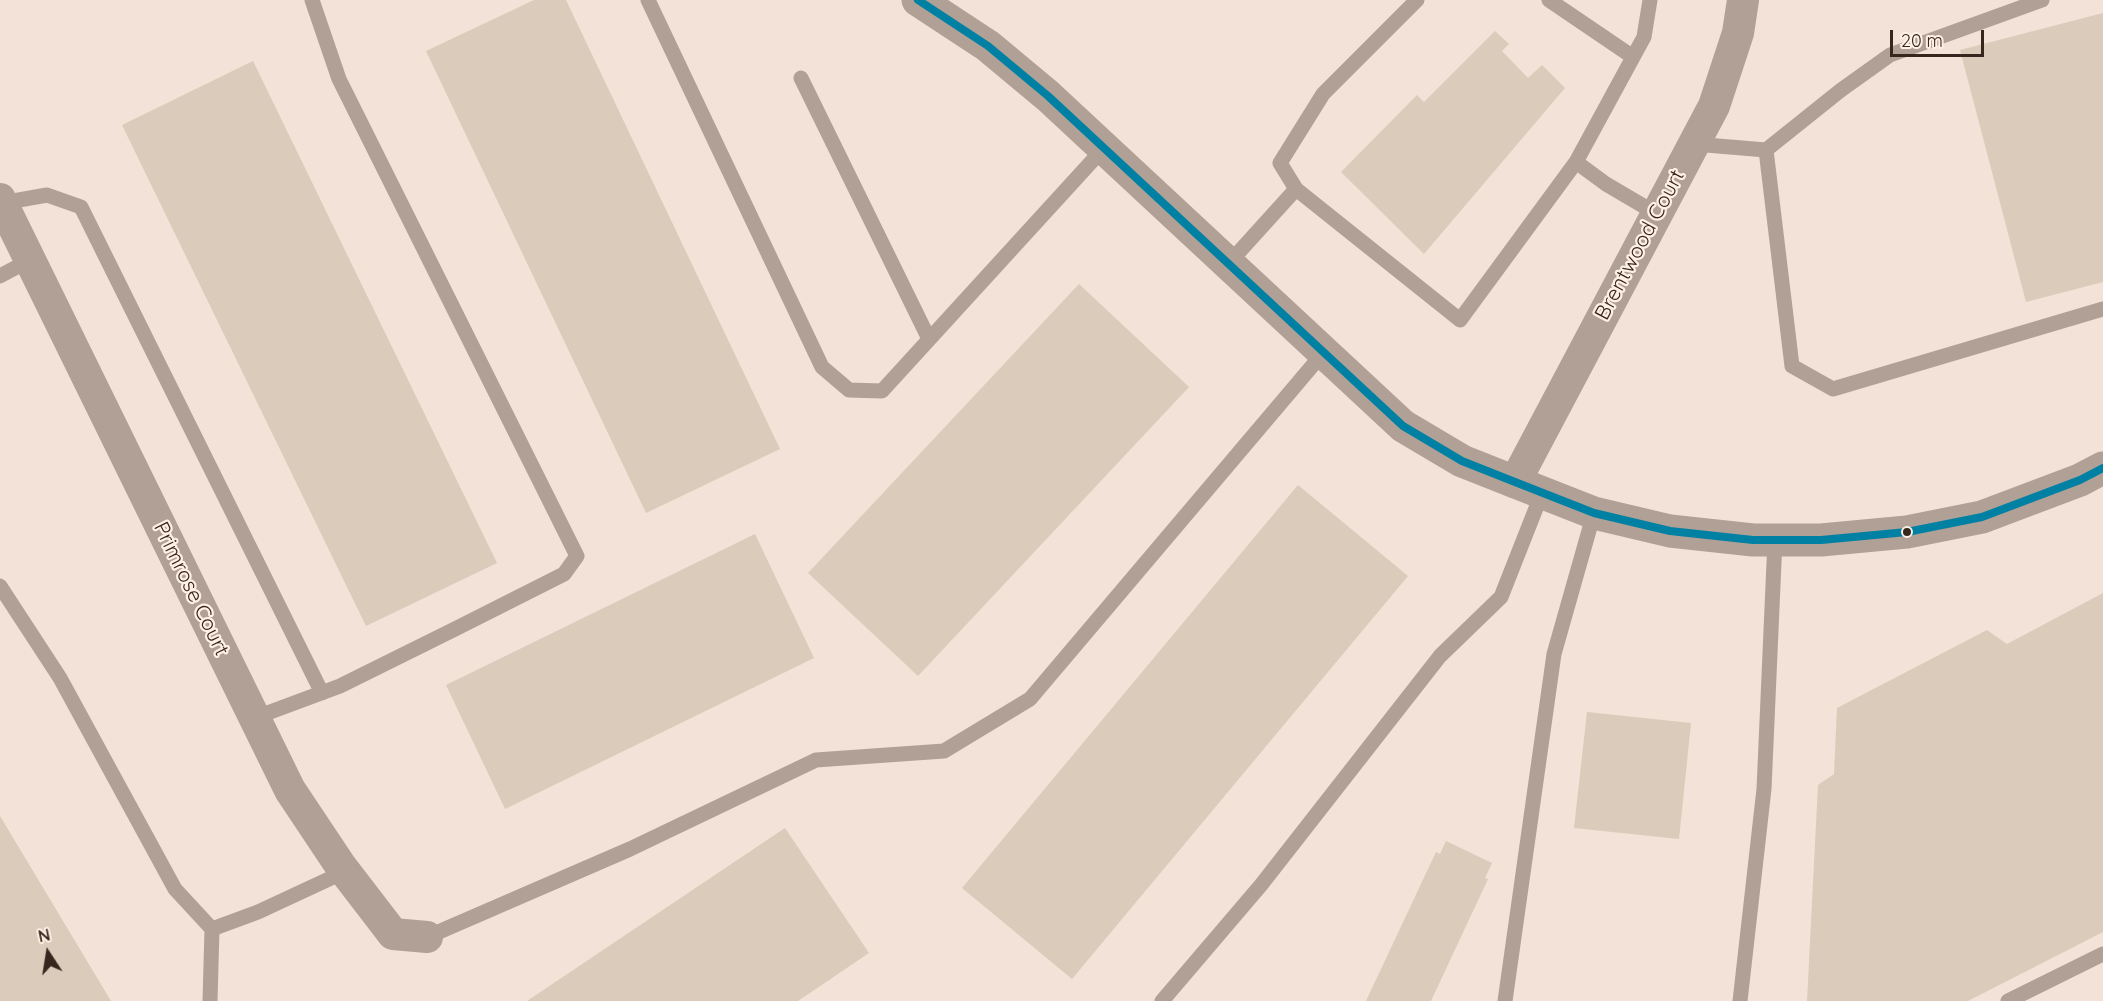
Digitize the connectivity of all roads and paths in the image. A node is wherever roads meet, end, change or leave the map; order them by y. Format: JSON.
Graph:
{"nodes":[{"id":1,"x":312,"y":0,"type":"edge"},
{"id":2,"x":648,"y":0,"type":"edge"},
{"id":3,"x":918,"y":0,"type":"edge"},
{"id":4,"x":1417,"y":0,"type":"edge"},
{"id":5,"x":1549,"y":0,"type":"edge"},
{"id":6,"x":1650,"y":0,"type":"edge"},
{"id":7,"x":1743,"y":0,"type":"edge"},
{"id":8,"x":2042,"y":0,"type":"edge"},
{"id":9,"x":1633,"y":57,"type":"junction"},
{"id":10,"x":801,"y":78,"type":"dead end"},
{"id":11,"x":1694,"y":144,"type":"junction"},
{"id":12,"x":1104,"y":148,"type":"junction"},
{"id":13,"x":1766,"y":150,"type":"junction"},
{"id":14,"x":1576,"y":162,"type":"junction"},
{"id":15,"x":1296,"y":189,"type":"junction"},
{"id":16,"x":1,"y":201,"type":"edge"},
{"id":17,"x":1657,"y":214,"type":"junction"},
{"id":18,"x":30,"y":260,"type":"junction"},
{"id":19,"x":1228,"y":263,"type":"junction"},
{"id":20,"x":0,"y":276,"type":"edge"},
{"id":21,"x":2103,"y":309,"type":"edge"},
{"id":22,"x":929,"y":339,"type":"junction"},
{"id":23,"x":1324,"y":352,"type":"junction"},
{"id":24,"x":2103,"y":468,"type":"edge"},
{"id":25,"x":1528,"y":488,"type":"junction"},
{"id":26,"x":1594,"y":513,"type":"junction"},
{"id":27,"x":1775,"y":540,"type":"junction"},
{"id":28,"x":0,"y":586,"type":"edge"},
{"id":29,"x":322,"y":693,"type":"junction"},
{"id":30,"x":254,"y":718,"type":"junction"},
{"id":31,"x":344,"y":872,"type":"junction"},
{"id":32,"x":212,"y":929,"type":"junction"},
{"id":33,"x":427,"y":938,"type":"joint"},
{"id":34,"x":2103,"y":954,"type":"edge"},
{"id":35,"x":210,"y":1001,"type":"edge"},
{"id":36,"x":1161,"y":1001,"type":"edge"},
{"id":37,"x":1505,"y":1001,"type":"edge"},
{"id":38,"x":1740,"y":1001,"type":"edge"},
{"id":39,"x":2008,"y":1001,"type":"edge"}],
"edges":[{"from":1,"to":29,"type":"lane"},
{"from":2,"to":22,"type":"lane"},
{"from":3,"to":12,"type":"street"},
{"from":4,"to":15,"type":"lane"},
{"from":5,"to":9,"type":"lane"},
{"from":6,"to":9,"type":"lane"},
{"from":7,"to":11,"type":"street","name":"Brentwood Court"},
{"from":8,"to":13,"type":"lane"},
{"from":9,"to":14,"type":"lane"},
{"from":10,"to":22,"type":"lane"},
{"from":11,"to":13,"type":"lane"},
{"from":11,"to":17,"type":"street","name":"Brentwood Court"},
{"from":12,"to":19,"type":"street"},
{"from":12,"to":22,"type":"lane"},
{"from":13,"to":21,"type":"lane"},
{"from":14,"to":15,"type":"lane"},
{"from":14,"to":17,"type":"lane"},
{"from":15,"to":19,"type":"lane"},
{"from":16,"to":18,"type":"street","name":"Primrose Court"},
{"from":16,"to":29,"type":"lane"},
{"from":17,"to":25,"type":"street","name":"Brentwood Court"},
{"from":18,"to":20,"type":"lane"},
{"from":18,"to":30,"type":"street","name":"Primrose Court"},
{"from":19,"to":23,"type":"street"},
{"from":23,"to":25,"type":"street"},
{"from":23,"to":33,"type":"lane"},
{"from":24,"to":27,"type":"street"},
{"from":25,"to":26,"type":"street"},
{"from":25,"to":36,"type":"lane"},
{"from":26,"to":27,"type":"street"},
{"from":26,"to":37,"type":"lane"},
{"from":27,"to":38,"type":"lane"},
{"from":28,"to":32,"type":"lane"},
{"from":29,"to":30,"type":"lane"},
{"from":30,"to":31,"type":"street","name":"Primrose Court"},
{"from":31,"to":32,"type":"lane"},
{"from":31,"to":33,"type":"street","name":"Primrose Court"},
{"from":32,"to":35,"type":"lane"},
{"from":34,"to":39,"type":"lane"}]}
